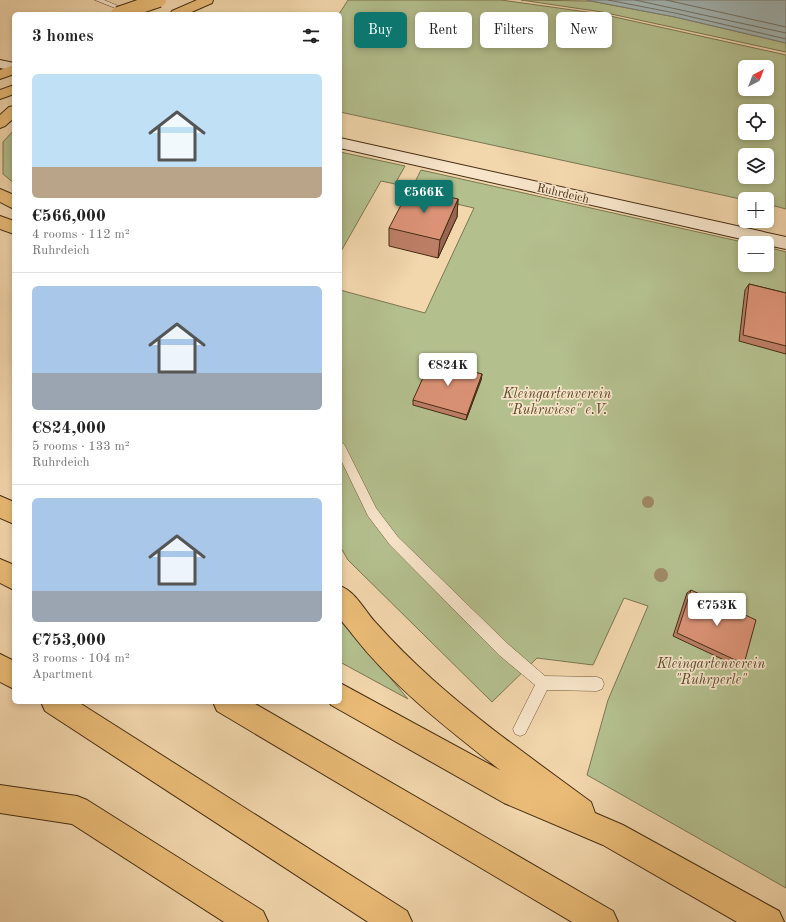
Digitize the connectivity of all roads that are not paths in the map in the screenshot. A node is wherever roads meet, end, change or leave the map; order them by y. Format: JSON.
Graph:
{"nodes":[{"id":1,"x":98,"y":0,"type":"edge"},
{"id":2,"x":159,"y":0,"type":"edge"},
{"id":3,"x":162,"y":0,"type":"edge"},
{"id":4,"x":207,"y":0,"type":"edge"},
{"id":5,"x":124,"y":12,"type":"edge"},
{"id":6,"x":129,"y":12,"type":"edge"},
{"id":7,"x":138,"y":12,"type":"edge"},
{"id":8,"x":181,"y":12,"type":"edge"},
{"id":9,"x":12,"y":56,"type":"edge"},
{"id":10,"x":0,"y":62,"type":"edge"},
{"id":11,"x":12,"y":67,"type":"edge"},
{"id":12,"x":12,"y":69,"type":"edge"},
{"id":13,"x":0,"y":75,"type":"edge"},
{"id":14,"x":12,"y":90,"type":"edge"},
{"id":15,"x":0,"y":95,"type":"edge"},
{"id":16,"x":12,"y":112,"type":"edge"},
{"id":17,"x":0,"y":123,"type":"edge"},
{"id":18,"x":342,"y":143,"type":"edge"},
{"id":19,"x":0,"y":194,"type":"edge"},
{"id":20,"x":12,"y":202,"type":"edge"},
{"id":21,"x":0,"y":222,"type":"edge"},
{"id":22,"x":12,"y":227,"type":"edge"},
{"id":23,"x":786,"y":243,"type":"edge"},
{"id":24,"x":342,"y":451,"type":"edge"},
{"id":25,"x":0,"y":494,"type":"edge"},
{"id":26,"x":12,"y":499,"type":"edge"},
{"id":27,"x":0,"y":506,"type":"edge"},
{"id":28,"x":12,"y":513,"type":"edge"},
{"id":29,"x":0,"y":570,"type":"edge"},
{"id":30,"x":12,"y":577,"type":"edge"},
{"id":31,"x":342,"y":601,"type":"edge"},
{"id":32,"x":0,"y":667,"type":"edge"},
{"id":33,"x":12,"y":675,"type":"edge"},
{"id":34,"x":543,"y":683,"type":"junction"},
{"id":35,"x":597,"y":684,"type":"dead end"},
{"id":36,"x":342,"y":697,"type":"edge"},
{"id":37,"x":57,"y":704,"type":"edge"},
{"id":38,"x":229,"y":704,"type":"edge"},
{"id":39,"x":520,"y":729,"type":"dead end"},
{"id":40,"x":0,"y":799,"type":"edge"},
{"id":41,"x":613,"y":835,"type":"junction"},
{"id":42,"x":252,"y":922,"type":"edge"},
{"id":43,"x":396,"y":922,"type":"edge"},
{"id":44,"x":602,"y":922,"type":"edge"},
{"id":45,"x":768,"y":922,"type":"edge"}],
"edges":[{"from":1,"to":6,"type":"lane"},
{"from":2,"to":5,"type":"highway","bridge":true},
{"from":3,"to":7,"type":"highway","bridge":true},
{"from":4,"to":8,"type":"highway"},
{"from":9,"to":10,"type":"highway"},
{"from":10,"to":11,"type":"main road"},
{"from":12,"to":13,"type":"highway"},
{"from":14,"to":15,"type":"highway"},
{"from":16,"to":17,"type":"highway"},
{"from":18,"to":23,"type":"main road","name":"Ruhrdeich"},
{"from":19,"to":20,"type":"highway"},
{"from":21,"to":22,"type":"highway"},
{"from":24,"to":34,"type":"lane"},
{"from":25,"to":26,"type":"highway"},
{"from":27,"to":28,"type":"highway"},
{"from":29,"to":30,"type":"highway"},
{"from":31,"to":41,"type":"highway"},
{"from":32,"to":33,"type":"highway"},
{"from":34,"to":35,"type":"lane"},
{"from":34,"to":39,"type":"lane"},
{"from":36,"to":41,"type":"highway"},
{"from":37,"to":43,"type":"highway"},
{"from":38,"to":44,"type":"highway"},
{"from":40,"to":42,"type":"highway"},
{"from":41,"to":45,"type":"highway"}]}
